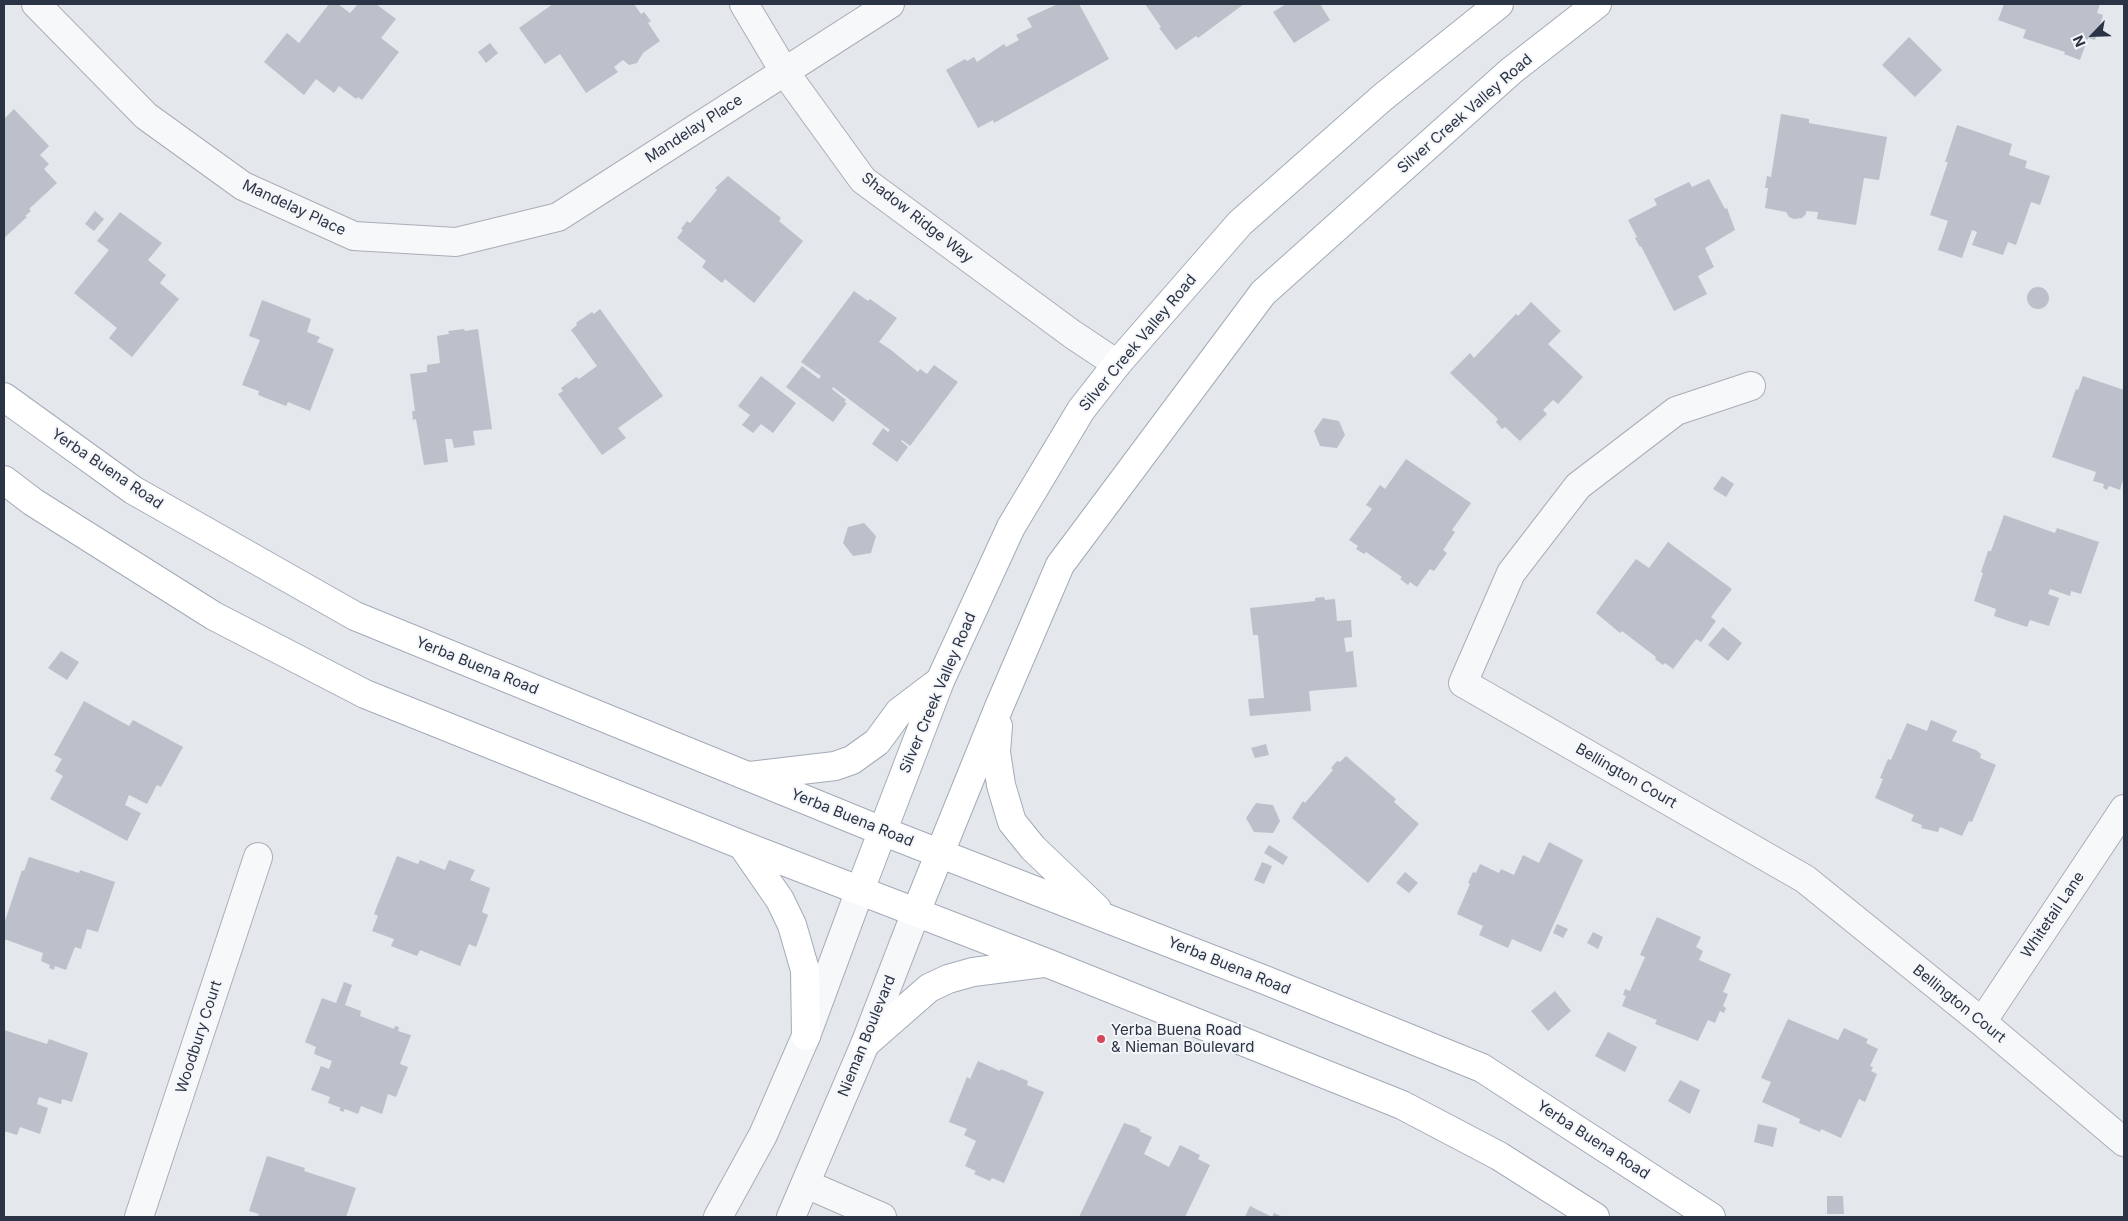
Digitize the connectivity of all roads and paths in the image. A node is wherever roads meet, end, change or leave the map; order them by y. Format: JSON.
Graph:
{"nodes":[{"id":1,"x":36,"y":4,"type":"edge"},
{"id":2,"x":744,"y":4,"type":"edge"},
{"id":3,"x":890,"y":4,"type":"edge"},
{"id":4,"x":1499,"y":4,"type":"edge"},
{"id":5,"x":1597,"y":4,"type":"edge"},
{"id":6,"x":784,"y":71,"type":"junction"},
{"id":7,"x":1117,"y":364,"type":"junction"},
{"id":8,"x":1751,"y":386,"type":"dead end"},
{"id":9,"x":4,"y":397,"type":"edge"},
{"id":10,"x":4,"y":480,"type":"edge"},
{"id":11,"x":940,"y":681,"type":"junction"},
{"id":12,"x":999,"y":707,"type":"junction"},
{"id":13,"x":749,"y":777,"type":"junction"},
{"id":14,"x":2124,"y":809,"type":"edge"},
{"id":15,"x":882,"y":831,"type":"junction"},
{"id":16,"x":742,"y":845,"type":"junction"},
{"id":17,"x":940,"y":853,"type":"junction"},
{"id":18,"x":258,"y":857,"type":"dead end"},
{"id":19,"x":860,"y":890,"type":"junction"},
{"id":20,"x":916,"y":912,"type":"junction"},
{"id":21,"x":1105,"y":917,"type":"junction"},
{"id":22,"x":1047,"y":962,"type":"junction"},
{"id":23,"x":1982,"y":1022,"type":"junction"},
{"id":24,"x":806,"y":1036,"type":"junction"},
{"id":25,"x":865,"y":1044,"type":"junction"},
{"id":26,"x":2124,"y":1142,"type":"edge"},
{"id":27,"x":806,"y":1184,"type":"junction"},
{"id":28,"x":139,"y":1217,"type":"edge"},
{"id":29,"x":718,"y":1217,"type":"edge"},
{"id":30,"x":791,"y":1217,"type":"edge"},
{"id":31,"x":882,"y":1217,"type":"edge"},
{"id":32,"x":1595,"y":1217,"type":"edge"},
{"id":33,"x":1711,"y":1217,"type":"edge"}],
"edges":[{"from":1,"to":6,"type":"street","name":"Mandelay Place"},
{"from":2,"to":6,"type":"street","name":"Shadow Ridge Way"},
{"from":3,"to":6,"type":"street","name":"Mandelay Place"},
{"from":4,"to":7,"type":"main road","name":"Silver Creek Valley Road"},
{"from":5,"to":12,"type":"main road","name":"Silver Creek Valley Road"},
{"from":6,"to":7,"type":"street","name":"Shadow Ridge Way"},
{"from":7,"to":11,"type":"main road","name":"Silver Creek Valley Road"},
{"from":8,"to":23,"type":"street","name":"Bellington Court"},
{"from":9,"to":13,"type":"main road","name":"Yerba Buena Road"},
{"from":10,"to":16,"type":"main road"},
{"from":11,"to":13,"type":"main road"},
{"from":11,"to":15,"type":"main road","name":"Silver Creek Valley Road"},
{"from":12,"to":17,"type":"main road","name":"Silver Creek Valley Road"},
{"from":12,"to":21,"type":"main road"},
{"from":13,"to":15,"type":"main road","name":"Yerba Buena Road"},
{"from":14,"to":23,"type":"street","name":"Whitetail Lane"},
{"from":15,"to":17,"type":"main road","name":"Yerba Buena Road"},
{"from":15,"to":19,"type":"main road","name":"Silver Creek Valley Road"},
{"from":16,"to":19,"type":"main road"},
{"from":16,"to":24,"type":"main road"},
{"from":17,"to":20,"type":"main road","name":"Nieman Boulevard"},
{"from":17,"to":21,"type":"main road","name":"Yerba Buena Road"},
{"from":18,"to":28,"type":"street","name":"Woodbury Court"},
{"from":19,"to":20,"type":"main road"},
{"from":19,"to":24,"type":"street"},
{"from":20,"to":22,"type":"main road"},
{"from":20,"to":25,"type":"street","name":"Nieman Boulevard"},
{"from":21,"to":33,"type":"main road","name":"Yerba Buena Road"},
{"from":22,"to":25,"type":"main road"},
{"from":22,"to":32,"type":"main road"},
{"from":23,"to":26,"type":"street","name":"Bellington Court"},
{"from":24,"to":29,"type":"street"},
{"from":25,"to":27,"type":"street","name":"Nieman Boulevard"},
{"from":27,"to":30,"type":"street","name":"Nieman Boulevard"},
{"from":27,"to":31,"type":"street"}]}
